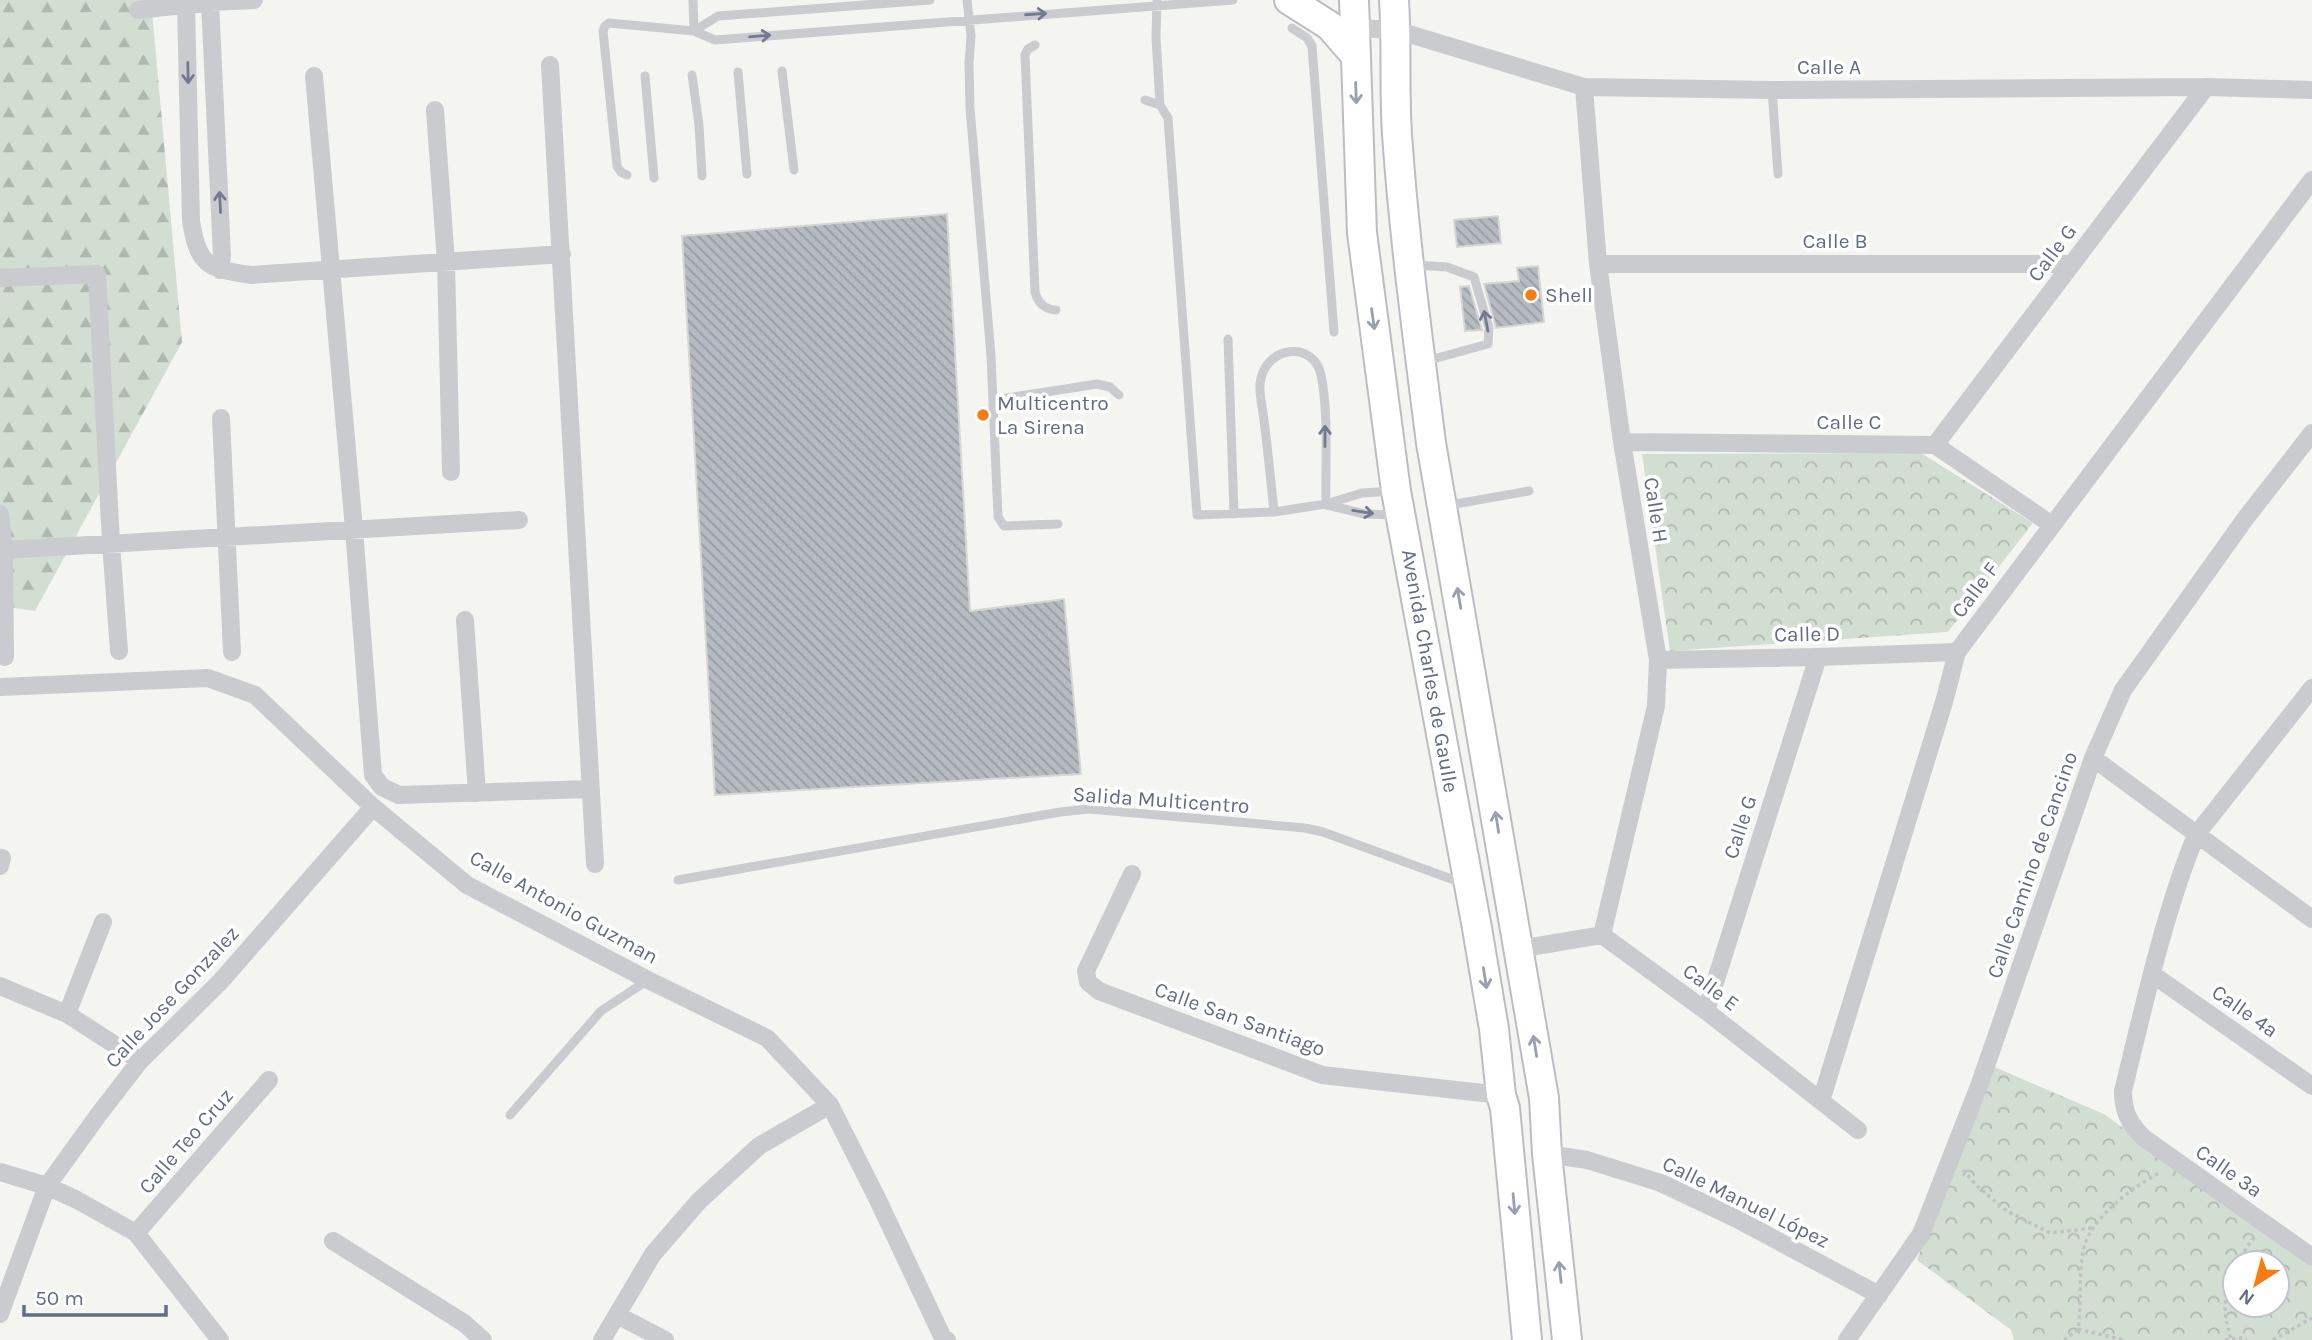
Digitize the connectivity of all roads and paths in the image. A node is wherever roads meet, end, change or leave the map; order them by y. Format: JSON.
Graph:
{"nodes":[{"id":1,"x":254,"y":0,"type":"edge"},
{"id":2,"x":693,"y":0,"type":"edge"},
{"id":3,"x":930,"y":0,"type":"edge"},
{"id":4,"x":967,"y":0,"type":"edge"},
{"id":5,"x":1233,"y":0,"type":"edge"},
{"id":6,"x":1289,"y":0,"type":"edge"},
{"id":7,"x":1354,"y":0,"type":"edge"},
{"id":8,"x":1394,"y":0,"type":"edge"},
{"id":9,"x":210,"y":2,"type":"junction"},
{"id":10,"x":1157,"y":2,"type":"edge"},
{"id":11,"x":186,"y":5,"type":"junction"},
{"id":12,"x":138,"y":10,"type":"dead end"},
{"id":13,"x":968,"y":19,"type":"junction"},
{"id":14,"x":1292,"y":28,"type":"dead end"},
{"id":15,"x":1396,"y":30,"type":"junction"},
{"id":16,"x":694,"y":31,"type":"junction"},
{"id":17,"x":1355,"y":42,"type":"junction"},
{"id":18,"x":1035,"y":46,"type":"dead end"},
{"id":19,"x":550,"y":65,"type":"dead end"},
{"id":20,"x":782,"y":71,"type":"dead end"},
{"id":21,"x":737,"y":72,"type":"dead end"},
{"id":22,"x":692,"y":75,"type":"dead end"},
{"id":23,"x":314,"y":76,"type":"dead end"},
{"id":24,"x":645,"y":76,"type":"dead end"},
{"id":25,"x":1584,"y":87,"type":"junction"},
{"id":26,"x":2206,"y":87,"type":"junction"},
{"id":27,"x":1772,"y":90,"type":"junction"},
{"id":28,"x":2312,"y":90,"type":"edge"},
{"id":29,"x":1145,"y":100,"type":"dead end"},
{"id":30,"x":1160,"y":105,"type":"junction"},
{"id":31,"x":435,"y":110,"type":"dead end"},
{"id":32,"x":794,"y":170,"type":"dead end"},
{"id":33,"x":627,"y":174,"type":"dead end"},
{"id":34,"x":747,"y":174,"type":"dead end"},
{"id":35,"x":1778,"y":174,"type":"dead end"},
{"id":36,"x":702,"y":176,"type":"dead end"},
{"id":37,"x":653,"y":178,"type":"dead end"},
{"id":38,"x":2312,"y":180,"type":"edge"},
{"id":39,"x":562,"y":254,"type":"junction"},
{"id":40,"x":446,"y":262,"type":"junction"},
{"id":41,"x":1598,"y":264,"type":"junction"},
{"id":42,"x":2072,"y":264,"type":"junction"},
{"id":43,"x":1409,"y":265,"type":"junction"},
{"id":44,"x":220,"y":270,"type":"junction"},
{"id":45,"x":330,"y":270,"type":"junction"},
{"id":46,"x":0,"y":278,"type":"edge"},
{"id":47,"x":1056,"y":310,"type":"dead end"},
{"id":48,"x":1334,"y":332,"type":"dead end"},
{"id":49,"x":1228,"y":339,"type":"dead end"},
{"id":50,"x":1421,"y":362,"type":"junction"},
{"id":51,"x":1119,"y":395,"type":"dead end"},
{"id":52,"x":994,"y":400,"type":"junction"},
{"id":53,"x":221,"y":418,"type":"dead end"},
{"id":54,"x":2312,"y":433,"type":"edge"},
{"id":55,"x":1622,"y":442,"type":"junction"},
{"id":56,"x":1935,"y":445,"type":"junction"},
{"id":57,"x":451,"y":471,"type":"dead end"},
{"id":58,"x":1529,"y":491,"type":"dead end"},
{"id":59,"x":1398,"y":503,"type":"junction"},
{"id":60,"x":1326,"y":504,"type":"junction"},
{"id":61,"x":1442,"y":507,"type":"junction"},
{"id":62,"x":1273,"y":512,"type":"junction"},
{"id":63,"x":0,"y":514,"type":"edge"},
{"id":64,"x":1234,"y":514,"type":"junction"},
{"id":65,"x":519,"y":520,"type":"dead end"},
{"id":66,"x":1058,"y":524,"type":"dead end"},
{"id":67,"x":2052,"y":525,"type":"junction"},
{"id":68,"x":354,"y":529,"type":"junction"},
{"id":69,"x":226,"y":537,"type":"junction"},
{"id":70,"x":111,"y":543,"type":"junction"},
{"id":71,"x":4,"y":550,"type":"junction"},
{"id":72,"x":465,"y":620,"type":"dead end"},
{"id":73,"x":119,"y":651,"type":"dead end"},
{"id":74,"x":232,"y":652,"type":"dead end"},
{"id":75,"x":1957,"y":652,"type":"junction"},
{"id":76,"x":5,"y":657,"type":"dead end"},
{"id":77,"x":1818,"y":657,"type":"junction"},
{"id":78,"x":1658,"y":660,"type":"junction"},
{"id":79,"x":0,"y":687,"type":"edge"},
{"id":80,"x":2309,"y":697,"type":"edge"},
{"id":81,"x":2093,"y":758,"type":"junction"},
{"id":82,"x":591,"y":789,"type":"junction"},
{"id":83,"x":477,"y":793,"type":"junction"},
{"id":84,"x":373,"y":807,"type":"junction"},
{"id":85,"x":2196,"y":835,"type":"junction"},
{"id":86,"x":1462,"y":843,"type":"junction"},
{"id":87,"x":595,"y":864,"type":"dead end"},
{"id":88,"x":1132,"y":874,"type":"dead end"},
{"id":89,"x":1506,"y":877,"type":"junction"},
{"id":90,"x":678,"y":880,"type":"dead end"},
{"id":91,"x":1470,"y":886,"type":"junction"},
{"id":92,"x":2312,"y":919,"type":"edge"},
{"id":93,"x":103,"y":922,"type":"dead end"},
{"id":94,"x":1477,"y":928,"type":"junction"},
{"id":95,"x":1602,"y":935,"type":"junction"},
{"id":96,"x":1519,"y":949,"type":"junction"},
{"id":97,"x":2152,"y":974,"type":"junction"},
{"id":98,"x":648,"y":980,"type":"junction"},
{"id":99,"x":0,"y":986,"type":"edge"},
{"id":100,"x":1706,"y":1011,"type":"junction"},
{"id":101,"x":66,"y":1014,"type":"junction"},
{"id":102,"x":140,"y":1061,"type":"junction"},
{"id":103,"x":269,"y":1080,"type":"dead end"},
{"id":104,"x":2312,"y":1086,"type":"edge"},
{"id":105,"x":1501,"y":1095,"type":"junction"},
{"id":106,"x":1821,"y":1101,"type":"junction"},
{"id":107,"x":830,"y":1105,"type":"junction"},
{"id":108,"x":510,"y":1115,"type":"dead end"},
{"id":109,"x":1858,"y":1130,"type":"dead end"},
{"id":110,"x":1547,"y":1154,"type":"junction"},
{"id":111,"x":1951,"y":1157,"type":"junction"},
{"id":112,"x":2179,"y":1163,"type":"junction"},
{"id":113,"x":0,"y":1172,"type":"edge"},
{"id":114,"x":47,"y":1186,"type":"junction"},
{"id":115,"x":2265,"y":1224,"type":"junction"},
{"id":116,"x":2093,"y":1228,"type":"junction"},
{"id":117,"x":136,"y":1233,"type":"junction"},
{"id":118,"x":333,"y":1241,"type":"dead end"},
{"id":119,"x":2246,"y":1249,"type":"edge"},
{"id":120,"x":2312,"y":1257,"type":"edge"},
{"id":121,"x":1879,"y":1295,"type":"junction"},
{"id":122,"x":0,"y":1314,"type":"edge"},
{"id":123,"x":617,"y":1315,"type":"junction"},
{"id":124,"x":2312,"y":1318,"type":"edge"},
{"id":125,"x":2225,"y":1319,"type":"edge"},
{"id":126,"x":2078,"y":1329,"type":"junction"},
{"id":127,"x":2231,"y":1338,"type":"junction"},
{"id":128,"x":220,"y":1340,"type":"edge"},
{"id":129,"x":483,"y":1340,"type":"edge"},
{"id":130,"x":602,"y":1340,"type":"edge"},
{"id":131,"x":665,"y":1340,"type":"edge"},
{"id":132,"x":947,"y":1340,"type":"edge"},
{"id":133,"x":1527,"y":1340,"type":"edge"},
{"id":134,"x":1567,"y":1340,"type":"edge"},
{"id":135,"x":1847,"y":1340,"type":"edge"},
{"id":136,"x":2064,"y":1340,"type":"edge"},
{"id":137,"x":2124,"y":1340,"type":"edge"},
{"id":138,"x":2225,"y":1340,"type":"edge"},
{"id":139,"x":2247,"y":1340,"type":"edge"},
{"id":140,"x":2273,"y":1340,"type":"edge"}],
"edges":[{"from":1,"to":9,"type":"street"},
{"from":2,"to":16,"type":"lane"},
{"from":3,"to":16,"type":"lane"},
{"from":4,"to":13,"type":"lane"},
{"from":5,"to":10,"type":"lane"},
{"from":6,"to":17,"type":"main road"},
{"from":7,"to":17,"type":"main road","name":"Avenida Charles de Gaulle"},
{"from":8,"to":15,"type":"main road","name":"Avenida Charles de Gaulle"},
{"from":9,"to":11,"type":"street"},
{"from":44,"to":9,"type":"street","one_way":true},
{"from":13,"to":10,"type":"lane","one_way":true},
{"from":10,"to":30,"type":"lane"},
{"from":11,"to":12,"type":"street"},
{"from":11,"to":44,"type":"street","one_way":true},
{"from":16,"to":13,"type":"lane","one_way":true},
{"from":13,"to":52,"type":"lane"},
{"from":14,"to":48,"type":"lane"},
{"from":15,"to":17,"type":"street","name":"Calle A"},
{"from":15,"to":25,"type":"street","name":"Calle A"},
{"from":15,"to":43,"type":"main road","name":"Avenida Charles de Gaulle"},
{"from":16,"to":33,"type":"lane"},
{"from":17,"to":59,"type":"main road","name":"Avenida Charles de Gaulle","one_way":true},
{"from":18,"to":47,"type":"lane"},
{"from":19,"to":39,"type":"street"},
{"from":20,"to":32,"type":"lane"},
{"from":21,"to":34,"type":"lane"},
{"from":22,"to":36,"type":"lane"},
{"from":23,"to":45,"type":"street"},
{"from":24,"to":37,"type":"lane"},
{"from":25,"to":27,"type":"street","name":"Calle A"},
{"from":25,"to":41,"type":"street","name":"Calle H"},
{"from":26,"to":27,"type":"street","name":"Calle A"},
{"from":26,"to":28,"type":"street","name":"Calle A"},
{"from":26,"to":42,"type":"street","name":"Calle G"},
{"from":27,"to":35,"type":"lane"},
{"from":29,"to":30,"type":"lane"},
{"from":30,"to":64,"type":"lane"},
{"from":31,"to":40,"type":"street"},
{"from":38,"to":67,"type":"street","name":"Calle F"},
{"from":39,"to":40,"type":"street"},
{"from":39,"to":82,"type":"street"},
{"from":40,"to":45,"type":"street"},
{"from":40,"to":57,"type":"street"},
{"from":41,"to":42,"type":"street","name":"Calle B"},
{"from":41,"to":55,"type":"street","name":"Calle H"},
{"from":42,"to":56,"type":"street","name":"Calle G"},
{"from":43,"to":50,"type":"main road","name":"Avenida Charles de Gaulle"},
{"from":50,"to":43,"type":"lane","one_way":true},
{"from":44,"to":45,"type":"street"},
{"from":45,"to":68,"type":"street"},
{"from":46,"to":70,"type":"street"},
{"from":49,"to":64,"type":"lane"},
{"from":50,"to":61,"type":"main road","name":"Avenida Charles de Gaulle"},
{"from":51,"to":52,"type":"lane"},
{"from":52,"to":66,"type":"lane"},
{"from":53,"to":69,"type":"street"},
{"from":54,"to":81,"type":"street","name":"Calle Camino de Cancino"},
{"from":55,"to":56,"type":"street","name":"Calle C"},
{"from":55,"to":78,"type":"street","name":"Calle H"},
{"from":56,"to":67,"type":"street"},
{"from":58,"to":61,"type":"lane"},
{"from":60,"to":59,"type":"lane","one_way":true},
{"from":59,"to":60,"type":"lane"},
{"from":59,"to":86,"type":"main road","name":"Avenida Charles de Gaulle"},
{"from":60,"to":62,"type":"lane"},
{"from":60,"to":62,"type":"lane","one_way":true},
{"from":89,"to":61,"type":"main road","name":"Avenida Charles de Gaulle","one_way":true},
{"from":62,"to":64,"type":"lane"},
{"from":63,"to":71,"type":"street"},
{"from":65,"to":68,"type":"street"},
{"from":67,"to":75,"type":"street","name":"Calle F"},
{"from":68,"to":69,"type":"street"},
{"from":68,"to":83,"type":"street"},
{"from":69,"to":70,"type":"street"},
{"from":69,"to":74,"type":"street"},
{"from":70,"to":71,"type":"street"},
{"from":70,"to":73,"type":"street"},
{"from":71,"to":76,"type":"street"},
{"from":72,"to":83,"type":"street"},
{"from":75,"to":77,"type":"street","name":"Calle D"},
{"from":75,"to":106,"type":"street","name":"Calle F"},
{"from":77,"to":78,"type":"street","name":"Calle D"},
{"from":77,"to":100,"type":"street","name":"Calle G"},
{"from":78,"to":95,"type":"street","name":"Calle H"},
{"from":79,"to":84,"type":"street","name":"Calle Antonio Guzman"},
{"from":80,"to":85,"type":"street"},
{"from":81,"to":85,"type":"street"},
{"from":81,"to":111,"type":"street","name":"Calle Camino de Cancino"},
{"from":82,"to":83,"type":"street"},
{"from":82,"to":87,"type":"street"},
{"from":84,"to":98,"type":"street","name":"Calle Antonio Guzman"},
{"from":84,"to":102,"type":"street","name":"Calle Jose Gonzalez"},
{"from":85,"to":92,"type":"street"},
{"from":85,"to":97,"type":"street"},
{"from":86,"to":89,"type":"main road"},
{"from":86,"to":91,"type":"main road","name":"Avenida Charles de Gaulle"},
{"from":88,"to":105,"type":"street","name":"Calle San Santiago"},
{"from":89,"to":96,"type":"main road","name":"Avenida Charles de Gaulle"},
{"from":90,"to":91,"type":"lane","name":"Salida Multicentro"},
{"from":91,"to":94,"type":"main road","name":"Avenida Charles de Gaulle"},
{"from":93,"to":101,"type":"street"},
{"from":94,"to":96,"type":"main road"},
{"from":94,"to":105,"type":"main road","name":"Avenida Charles de Gaulle","one_way":true},
{"from":95,"to":96,"type":"street"},
{"from":95,"to":100,"type":"street","name":"Calle E"},
{"from":110,"to":96,"type":"main road","name":"Avenida Charles de Gaulle","one_way":true},
{"from":97,"to":104,"type":"street","name":"Calle 4a"},
{"from":97,"to":112,"type":"street","name":"Calle 3a"},
{"from":98,"to":107,"type":"street","name":"Calle Antonio Guzman"},
{"from":98,"to":108,"type":"lane"},
{"from":99,"to":101,"type":"street"},
{"from":100,"to":106,"type":"street","name":"Calle E"},
{"from":101,"to":102,"type":"street"},
{"from":102,"to":114,"type":"street","name":"Calle Jose Gonzalez"},
{"from":103,"to":117,"type":"street","name":"Calle Teo Cruz"},
{"from":105,"to":133,"type":"main road","name":"Avenida Charles de Gaulle","one_way":true},
{"from":106,"to":109,"type":"street","name":"Calle E"},
{"from":107,"to":123,"type":"street"},
{"from":107,"to":132,"type":"street","name":"Calle Antonio Guzman"},
{"from":110,"to":121,"type":"street","name":"Calle Manuel López"},
{"from":134,"to":110,"type":"main road","name":"Avenida Charles de Gaulle","one_way":true},
{"from":111,"to":116,"type":"path"},
{"from":111,"to":121,"type":"street","name":"Calle Camino de Cancino"},
{"from":112,"to":115,"type":"street","name":"Calle 3a"},
{"from":112,"to":116,"type":"path"},
{"from":113,"to":114,"type":"street"},
{"from":114,"to":117,"type":"street"},
{"from":114,"to":122,"type":"street","name":"Calle Jose Gonzalez"},
{"from":115,"to":119,"type":"path"},
{"from":115,"to":120,"type":"street","name":"Calle 3a"},
{"from":116,"to":126,"type":"path"},
{"from":117,"to":128,"type":"street"},
{"from":118,"to":129,"type":"street"},
{"from":121,"to":135,"type":"street","name":"Calle Camino de Cancino"},
{"from":123,"to":130,"type":"street"},
{"from":123,"to":131,"type":"street"},
{"from":124,"to":140,"type":"path"},
{"from":125,"to":127,"type":"path"},
{"from":126,"to":136,"type":"path"},
{"from":126,"to":137,"type":"path"},
{"from":127,"to":138,"type":"path"},
{"from":127,"to":139,"type":"path"}]}
